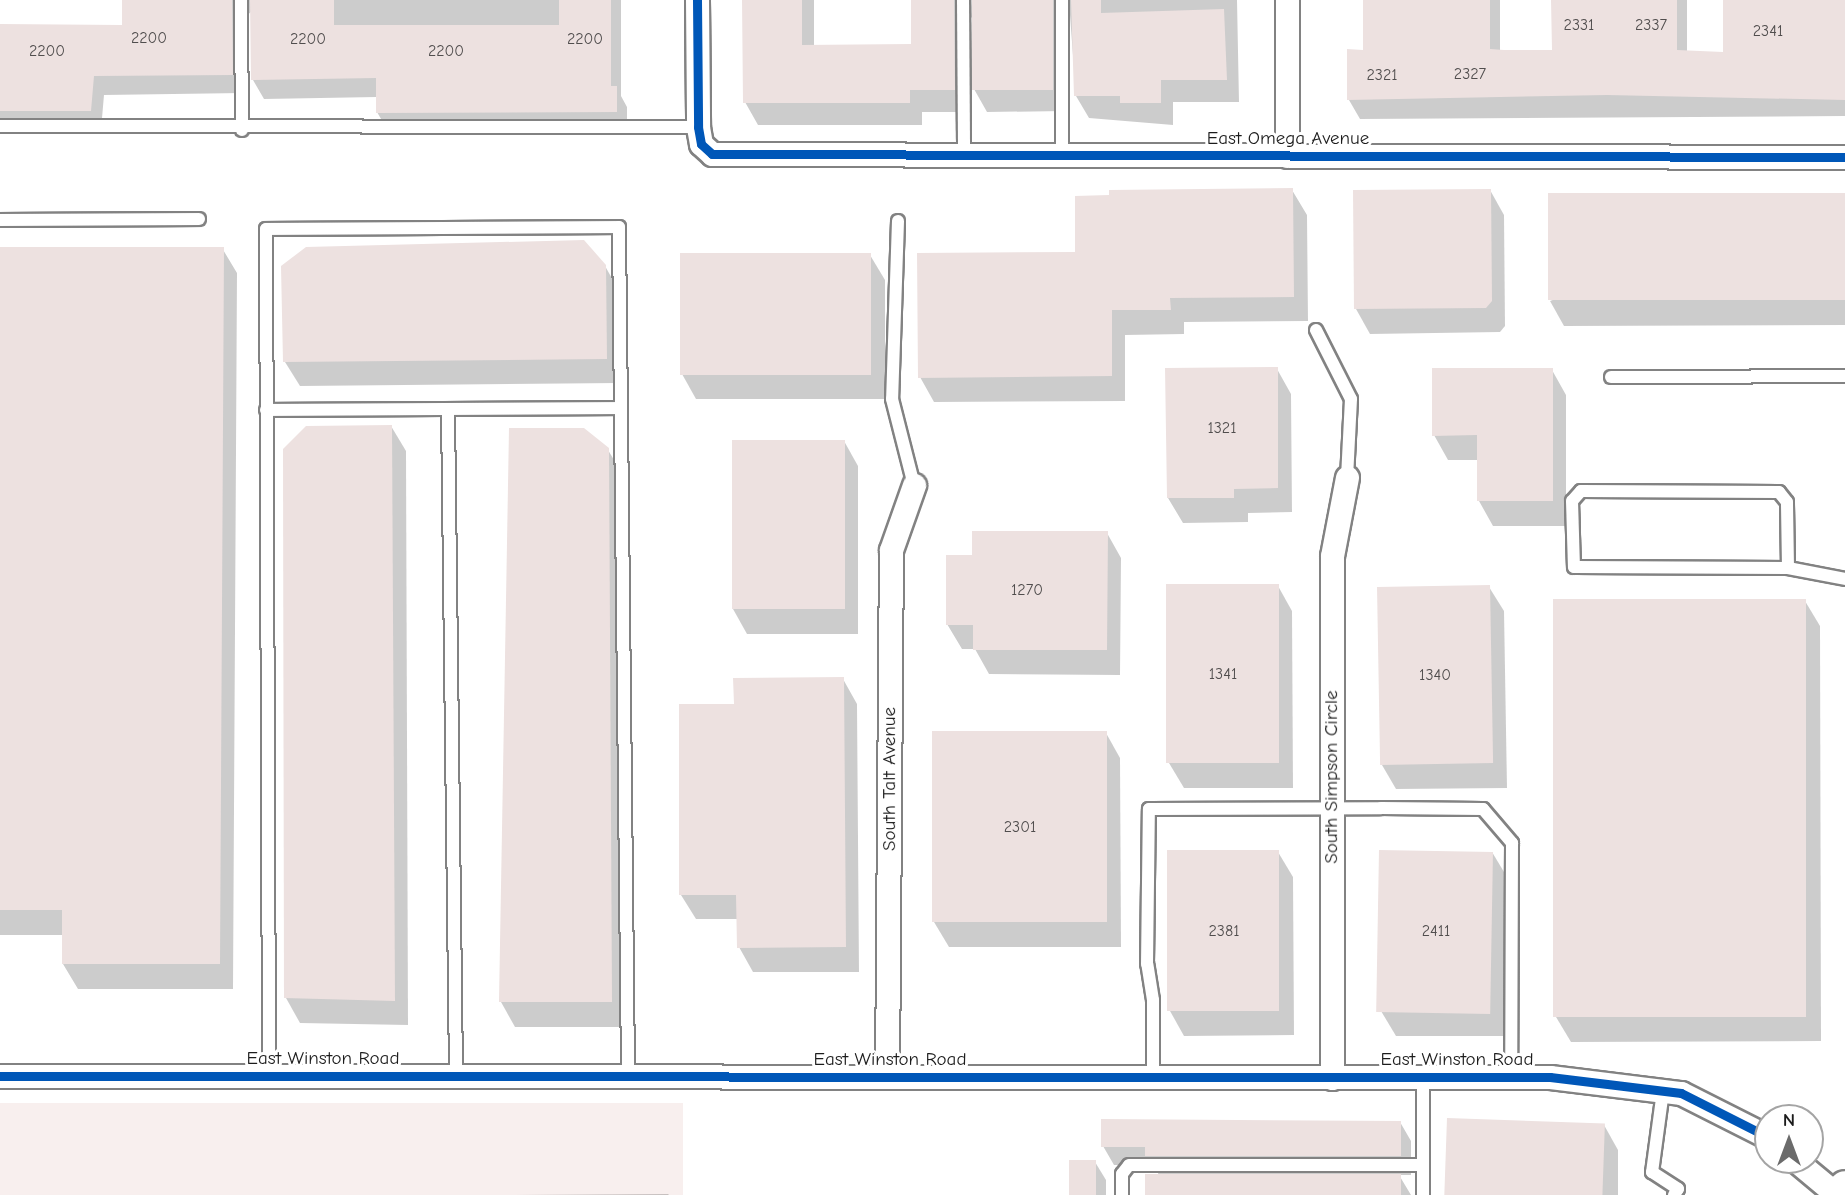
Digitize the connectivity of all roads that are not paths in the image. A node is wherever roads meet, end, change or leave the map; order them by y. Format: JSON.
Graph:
{"nodes":[{"id":1,"x":241,"y":0,"type":"edge"},
{"id":2,"x":697,"y":0,"type":"edge"},
{"id":3,"x":963,"y":0,"type":"edge"},
{"id":4,"x":1062,"y":0,"type":"edge"},
{"id":5,"x":1287,"y":0,"type":"edge"},
{"id":6,"x":0,"y":126,"type":"edge"},
{"id":7,"x":698,"y":127,"type":"junction"},
{"id":8,"x":242,"y":130,"type":"junction"},
{"id":9,"x":964,"y":156,"type":"junction"},
{"id":10,"x":1062,"y":156,"type":"junction"},
{"id":11,"x":1287,"y":156,"type":"junction"},
{"id":12,"x":1845,"y":157,"type":"edge"},
{"id":13,"x":199,"y":219,"type":"dead end"},
{"id":14,"x":0,"y":220,"type":"edge"},
{"id":15,"x":898,"y":221,"type":"dead end"},
{"id":16,"x":1316,"y":330,"type":"dead end"},
{"id":17,"x":1845,"y":376,"type":"edge"},
{"id":18,"x":1611,"y":377,"type":"dead end"},
{"id":19,"x":621,"y":408,"type":"junction"},
{"id":20,"x":448,"y":409,"type":"junction"},
{"id":21,"x":266,"y":410,"type":"junction"},
{"id":22,"x":1347,"y":477,"type":"joint"},
{"id":23,"x":914,"y":485,"type":"joint"},
{"id":24,"x":1788,"y":568,"type":"junction"},
{"id":25,"x":1845,"y":579,"type":"edge"},
{"id":26,"x":1332,"y":808,"type":"junction"},
{"id":27,"x":0,"y":1076,"type":"edge"},
{"id":28,"x":269,"y":1076,"type":"junction"},
{"id":29,"x":456,"y":1077,"type":"junction"},
{"id":30,"x":628,"y":1077,"type":"junction"},
{"id":31,"x":887,"y":1077,"type":"junction"},
{"id":32,"x":1511,"y":1077,"type":"junction"},
{"id":33,"x":1153,"y":1078,"type":"junction"},
{"id":34,"x":1332,"y":1078,"type":"junction"},
{"id":35,"x":1423,"y":1078,"type":"junction"},
{"id":36,"x":1663,"y":1091,"type":"junction"},
{"id":37,"x":1754,"y":1130,"type":"edge"},
{"id":38,"x":1423,"y":1165,"type":"junction"},
{"id":39,"x":1814,"y":1174,"type":"edge"},
{"id":40,"x":1838,"y":1192,"type":"edge"},
{"id":41,"x":1122,"y":1195,"type":"edge"},
{"id":42,"x":1423,"y":1195,"type":"edge"},
{"id":43,"x":1674,"y":1195,"type":"edge"}],
"edges":[{"from":1,"to":8,"type":"lane"},
{"from":2,"to":7,"type":"street"},
{"from":3,"to":9,"type":"lane"},
{"from":4,"to":10,"type":"lane"},
{"from":5,"to":11,"type":"street"},
{"from":6,"to":8,"type":"lane"},
{"from":7,"to":8,"type":"lane"},
{"from":7,"to":9,"type":"street","name":"East Omega Avenue"},
{"from":9,"to":10,"type":"street","name":"East Omega Avenue"},
{"from":10,"to":11,"type":"street","name":"East Omega Avenue"},
{"from":11,"to":12,"type":"street","name":"East Omega Avenue"},
{"from":13,"to":14,"type":"lane"},
{"from":15,"to":23,"type":"lane"},
{"from":16,"to":22,"type":"lane"},
{"from":17,"to":18,"type":"lane"},
{"from":19,"to":20,"type":"lane"},
{"from":19,"to":21,"type":"lane"},
{"from":19,"to":30,"type":"lane"},
{"from":20,"to":21,"type":"lane"},
{"from":20,"to":29,"type":"lane"},
{"from":21,"to":28,"type":"lane"},
{"from":22,"to":26,"type":"street","name":"South Simpson Circle"},
{"from":23,"to":31,"type":"street","name":"South Talt Avenue"},
{"from":24,"to":24,"type":"lane"},
{"from":24,"to":25,"type":"lane"},
{"from":26,"to":32,"type":"lane"},
{"from":26,"to":33,"type":"lane"},
{"from":26,"to":34,"type":"street","name":"South Simpson Circle"},
{"from":27,"to":28,"type":"street","name":"East Winston Road"},
{"from":28,"to":29,"type":"street","name":"East Winston Road"},
{"from":29,"to":30,"type":"street","name":"East Winston Road"},
{"from":30,"to":31,"type":"street","name":"East Winston Road"},
{"from":31,"to":33,"type":"street","name":"East Winston Road"},
{"from":32,"to":35,"type":"street","name":"East Winston Road"},
{"from":32,"to":36,"type":"street","name":"East Winston Road"},
{"from":33,"to":34,"type":"street","name":"East Winston Road"},
{"from":34,"to":35,"type":"street","name":"East Winston Road"},
{"from":35,"to":38,"type":"lane"},
{"from":36,"to":37,"type":"street","name":"East Winston Road"},
{"from":36,"to":43,"type":"lane"},
{"from":38,"to":41,"type":"lane"},
{"from":38,"to":42,"type":"lane"},
{"from":39,"to":40,"type":"street"}]}
